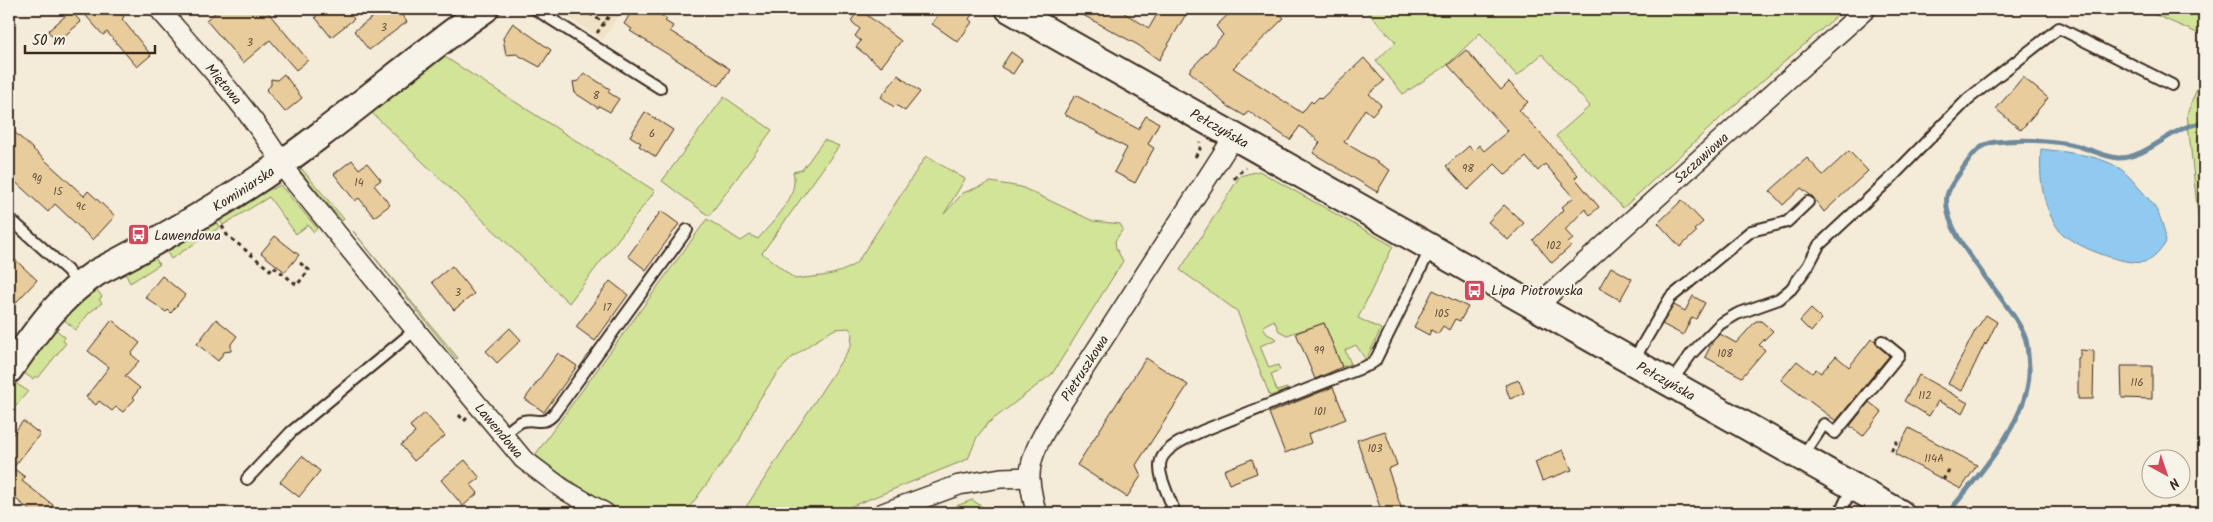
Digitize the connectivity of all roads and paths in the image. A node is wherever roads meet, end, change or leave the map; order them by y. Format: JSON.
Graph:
{"nodes":[{"id":1,"x":159,"y":9,"type":"edge"},
{"id":2,"x":485,"y":9,"type":"edge"},
{"id":3,"x":535,"y":9,"type":"edge"},
{"id":4,"x":583,"y":9,"type":"edge"},
{"id":5,"x":614,"y":9,"type":"edge"},
{"id":6,"x":1009,"y":9,"type":"edge"},
{"id":7,"x":1866,"y":9,"type":"edge"},
{"id":8,"x":604,"y":23,"type":"junction"},
{"id":9,"x":589,"y":43,"type":"junction"},
{"id":10,"x":2172,"y":85,"type":"dead end"},
{"id":11,"x":660,"y":88,"type":"dead end"},
{"id":12,"x":1235,"y":135,"type":"junction"},
{"id":13,"x":282,"y":162,"type":"junction"},
{"id":14,"x":1808,"y":202,"type":"dead end"},
{"id":15,"x":9,"y":218,"type":"edge"},
{"id":16,"x":222,"y":227,"type":"dead end"},
{"id":17,"x":687,"y":230,"type":"dead end"},
{"id":18,"x":1432,"y":247,"type":"junction"},
{"id":19,"x":300,"y":263,"type":"dead end"},
{"id":20,"x":78,"y":284,"type":"junction"},
{"id":21,"x":1538,"y":308,"type":"junction"},
{"id":22,"x":415,"y":330,"type":"junction"},
{"id":23,"x":1882,"y":341,"type":"dead end"},
{"id":24,"x":1633,"y":362,"type":"junction"},
{"id":25,"x":9,"y":370,"type":"edge"},
{"id":26,"x":1671,"y":383,"type":"junction"},
{"id":27,"x":504,"y":436,"type":"junction"},
{"id":28,"x":1898,"y":440,"type":"dead end"},
{"id":29,"x":1891,"y":452,"type":"dead end"},
{"id":30,"x":1802,"y":457,"type":"junction"},
{"id":31,"x":1950,"y":468,"type":"dead end"},
{"id":32,"x":1029,"y":478,"type":"junction"},
{"id":33,"x":247,"y":479,"type":"dead end"},
{"id":34,"x":1943,"y":480,"type":"dead end"},
{"id":35,"x":1852,"y":486,"type":"junction"},
{"id":36,"x":584,"y":508,"type":"edge"},
{"id":37,"x":605,"y":513,"type":"edge"},
{"id":38,"x":883,"y":513,"type":"edge"},
{"id":39,"x":1036,"y":513,"type":"edge"},
{"id":40,"x":1175,"y":513,"type":"edge"},
{"id":41,"x":1840,"y":513,"type":"edge"},
{"id":42,"x":1900,"y":513,"type":"edge"}],
"edges":[{"from":1,"to":13,"type":"street","name":"Miętowa"},
{"from":2,"to":13,"type":"main road","name":"Kominiarska"},
{"from":3,"to":9,"type":"lane"},
{"from":4,"to":8,"type":"path"},
{"from":5,"to":8,"type":"path"},
{"from":6,"to":12,"type":"main road","name":"Pełczyńska"},
{"from":7,"to":21,"type":"street","name":"Szczawiowa"},
{"from":8,"to":9,"type":"path"},
{"from":9,"to":11,"type":"lane"},
{"from":10,"to":26,"type":"lane"},
{"from":12,"to":18,"type":"main road","name":"Pełczyńska"},
{"from":12,"to":32,"type":"street","name":"Pietruszkowa"},
{"from":13,"to":20,"type":"main road","name":"Kominiarska"},
{"from":13,"to":22,"type":"street","name":"Lawendowa"},
{"from":14,"to":24,"type":"lane"},
{"from":15,"to":20,"type":"lane"},
{"from":16,"to":19,"type":"path"},
{"from":17,"to":27,"type":"lane"},
{"from":18,"to":21,"type":"main road","name":"Pełczyńska"},
{"from":18,"to":40,"type":"lane"},
{"from":20,"to":25,"type":"main road","name":"Kominiarska"},
{"from":21,"to":24,"type":"main road","name":"Pełczyńska"},
{"from":22,"to":27,"type":"street","name":"Lawendowa"},
{"from":22,"to":33,"type":"lane"},
{"from":23,"to":30,"type":"lane"},
{"from":24,"to":26,"type":"main road","name":"Pełczyńska"},
{"from":26,"to":30,"type":"main road","name":"Pełczyńska"},
{"from":27,"to":36,"type":"street","name":"Lawendowa"},
{"from":28,"to":29,"type":"path"},
{"from":30,"to":35,"type":"main road","name":"Pełczyńska"},
{"from":31,"to":34,"type":"path"},
{"from":32,"to":38,"type":"street"},
{"from":32,"to":39,"type":"street"},
{"from":35,"to":41,"type":"lane"},
{"from":35,"to":42,"type":"main road","name":"Pełczyńska"},
{"from":36,"to":37,"type":"street","name":"Lawendowa"}]}
